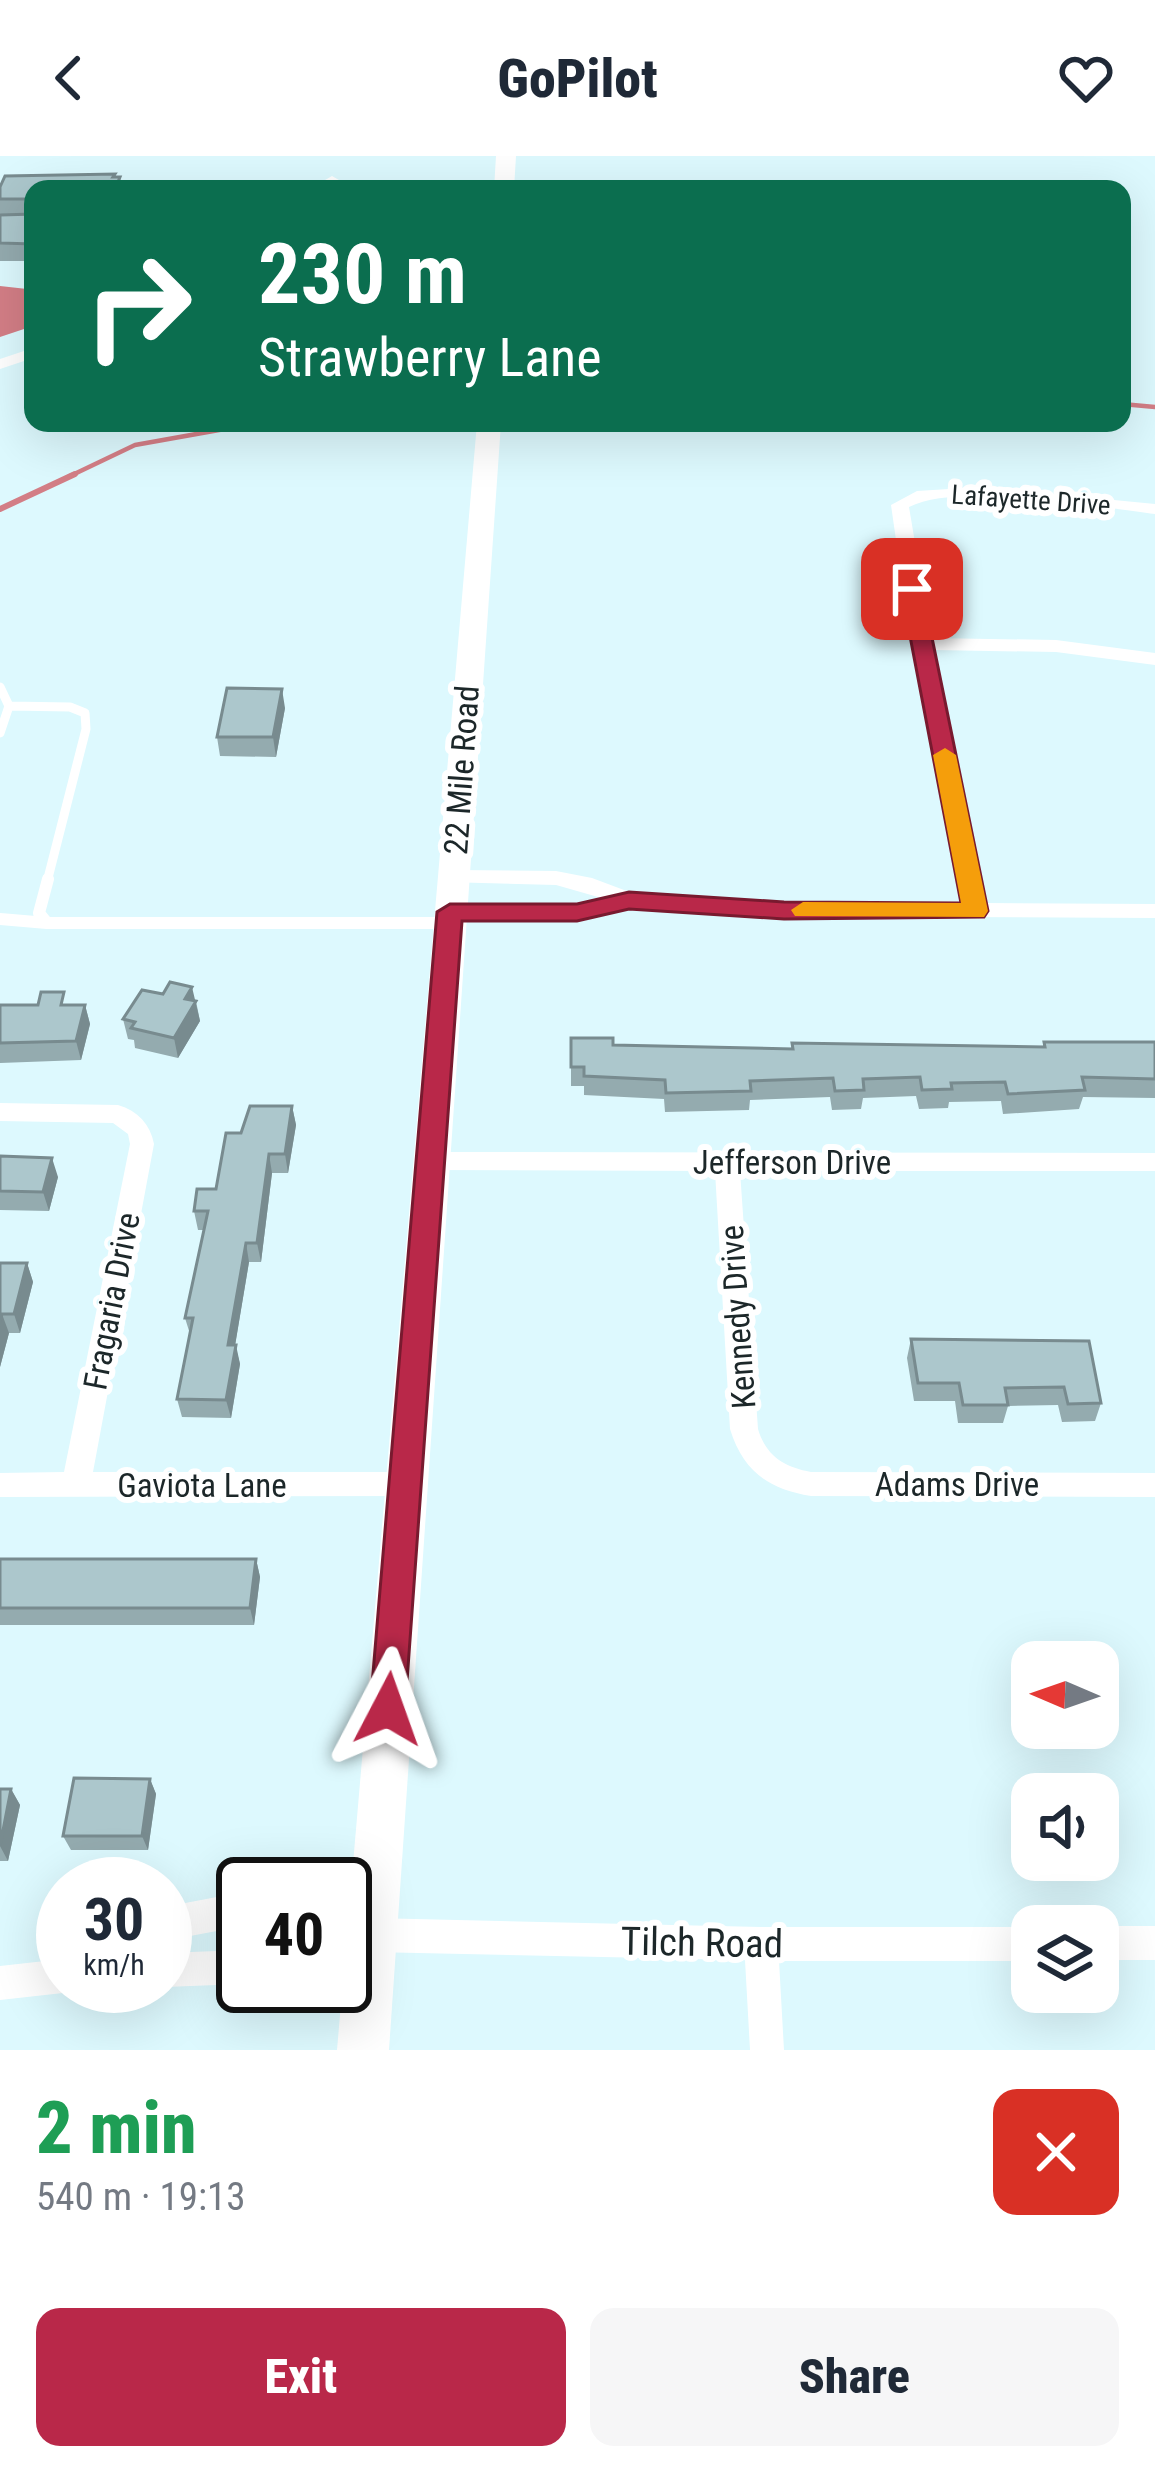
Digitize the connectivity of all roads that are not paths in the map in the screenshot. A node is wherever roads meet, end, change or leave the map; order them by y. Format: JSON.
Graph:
{"nodes":[{"id":1,"x":488,"y":432,"type":"edge"},
{"id":2,"x":1155,"y":509,"type":"edge"},
{"id":3,"x":922,"y":644,"type":"junction"},
{"id":4,"x":1155,"y":659,"type":"edge"},
{"id":5,"x":0,"y":687,"type":"edge"},
{"id":6,"x":9,"y":706,"type":"junction"},
{"id":7,"x":0,"y":734,"type":"edge"},
{"id":8,"x":629,"y":901,"type":"junction"},
{"id":9,"x":451,"y":904,"type":"junction"},
{"id":10,"x":975,"y":911,"type":"junction"},
{"id":11,"x":1155,"y":911,"type":"edge"},
{"id":12,"x":2,"y":921,"type":"edge"},
{"id":13,"x":46,"y":923,"type":"junction"},
{"id":14,"x":0,"y":1112,"type":"edge"},
{"id":15,"x":430,"y":1161,"type":"junction"},
{"id":16,"x":727,"y":1162,"type":"junction"},
{"id":17,"x":1155,"y":1162,"type":"edge"},
{"id":18,"x":763,"y":1467,"type":"joint"},
{"id":19,"x":404,"y":1484,"type":"junction"},
{"id":20,"x":0,"y":1485,"type":"edge"},
{"id":21,"x":76,"y":1485,"type":"junction"},
{"id":22,"x":1155,"y":1485,"type":"edge"},
{"id":23,"x":363,"y":1857,"type":"edge"},
{"id":24,"x":372,"y":1935,"type":"edge"},
{"id":25,"x":1119,"y":1943,"type":"edge"},
{"id":26,"x":1155,"y":1943,"type":"edge"},
{"id":27,"x":761,"y":1944,"type":"junction"},
{"id":28,"x":1011,"y":1944,"type":"edge"},
{"id":29,"x":36,"y":1979,"type":"edge"},
{"id":30,"x":0,"y":1983,"type":"edge"},
{"id":31,"x":360,"y":2013,"type":"edge"},
{"id":32,"x":363,"y":2050,"type":"edge"},
{"id":33,"x":767,"y":2050,"type":"edge"}],
"edges":[{"from":1,"to":9,"type":"street","name":"22 Mile Road"},
{"from":2,"to":3,"type":"street","name":"Lafayette Drive"},
{"from":3,"to":4,"type":"street"},
{"from":3,"to":10,"type":"street"},
{"from":5,"to":6,"type":"lane"},
{"from":6,"to":7,"type":"lane"},
{"from":6,"to":13,"type":"lane"},
{"from":8,"to":9,"type":"street"},
{"from":8,"to":9,"type":"street"},
{"from":8,"to":10,"type":"street"},
{"from":9,"to":13,"type":"lane"},
{"from":9,"to":15,"type":"street","name":"22 Mile Road"},
{"from":10,"to":11,"type":"street"},
{"from":12,"to":13,"type":"lane"},
{"from":14,"to":21,"type":"street","name":"Fragaria Drive"},
{"from":15,"to":16,"type":"street","name":"Jefferson Drive"},
{"from":15,"to":19,"type":"street","name":"22 Mile Road"},
{"from":16,"to":17,"type":"street","name":"Jefferson Drive"},
{"from":16,"to":18,"type":"street","name":"Kennedy Drive"},
{"from":18,"to":22,"type":"street","name":"Adams Drive"},
{"from":19,"to":21,"type":"street","name":"Gaviota Lane"},
{"from":19,"to":23,"type":"street","name":"22 Mile Road"},
{"from":20,"to":21,"type":"street","name":"Gaviota Lane"},
{"from":24,"to":27,"type":"street","name":"Tilch Road"},
{"from":25,"to":26,"type":"street"},
{"from":27,"to":28,"type":"street","name":"Tilch Road"},
{"from":27,"to":33,"type":"street"},
{"from":29,"to":30,"type":"street"},
{"from":31,"to":32,"type":"street","name":"22 Mile Road"}]}
